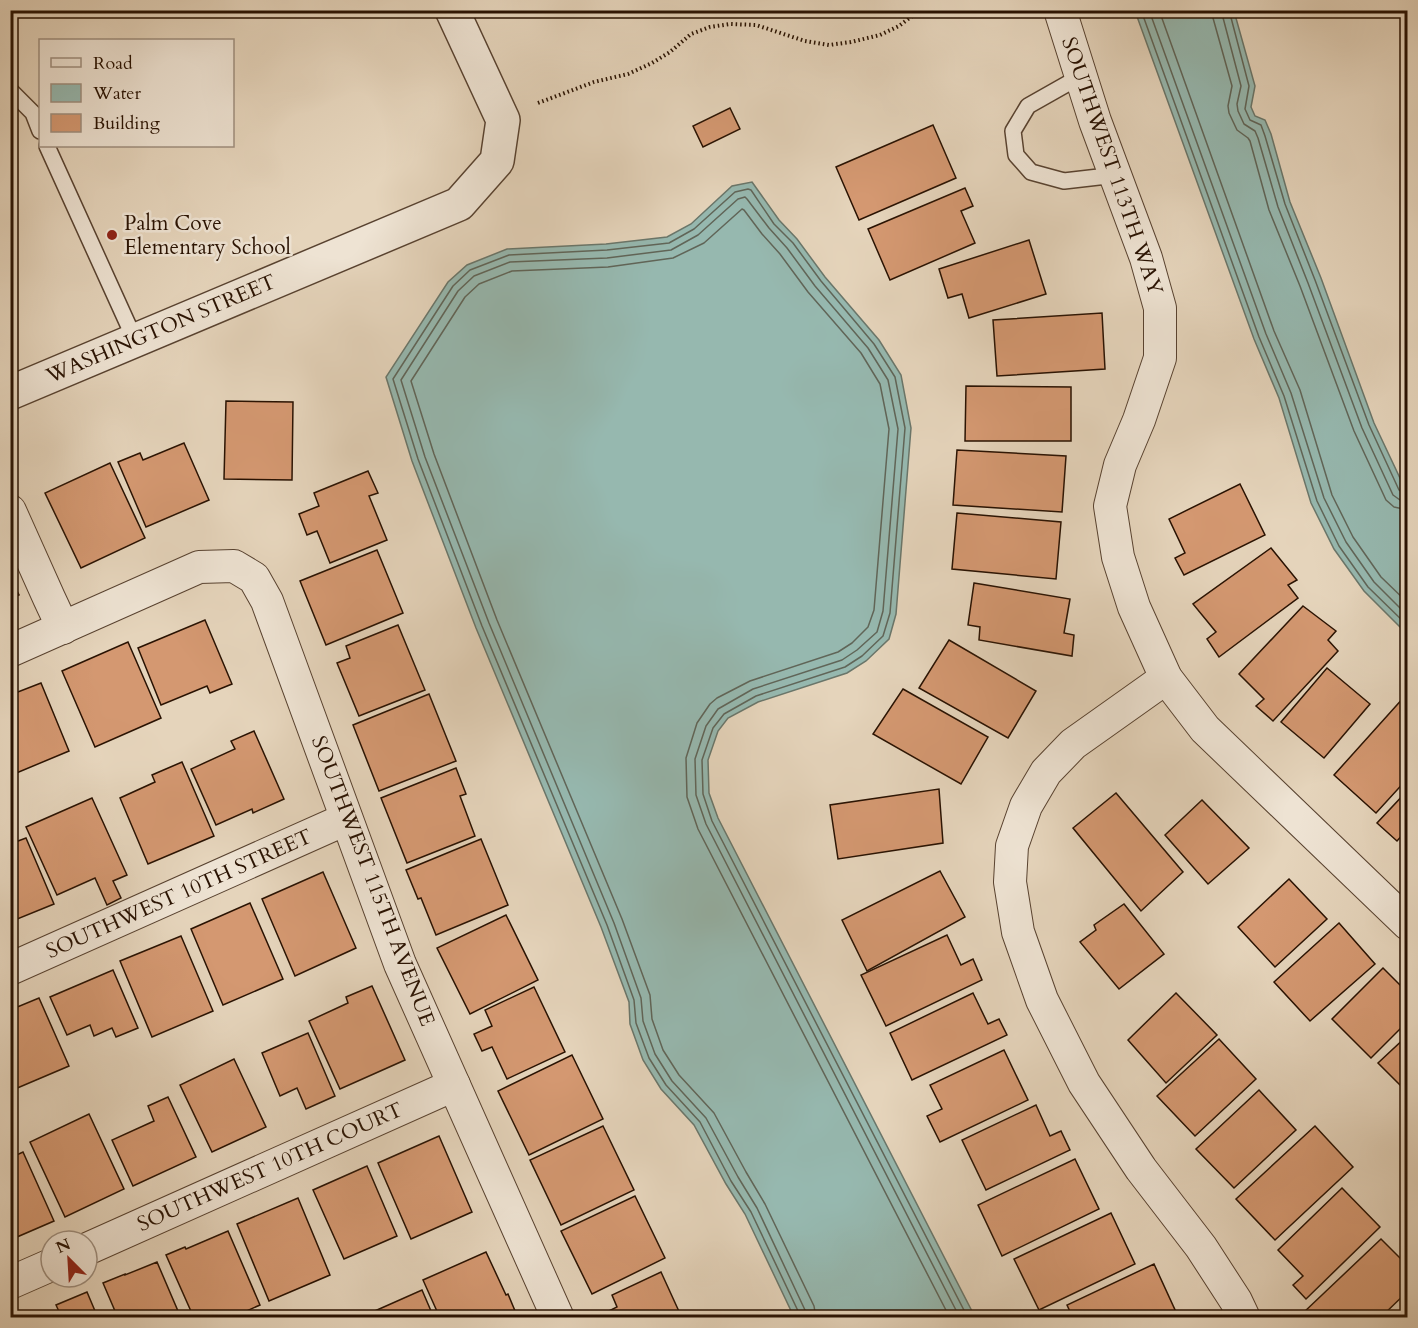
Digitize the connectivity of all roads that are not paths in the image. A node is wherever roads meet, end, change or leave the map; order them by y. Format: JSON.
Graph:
{"nodes":[{"id":1,"x":452,"y":10,"type":"edge"},
{"id":2,"x":1060,"y":10,"type":"edge"},
{"id":3,"x":1081,"y":76,"type":"junction"},
{"id":4,"x":10,"y":90,"type":"edge"},
{"id":5,"x":39,"y":128,"type":"edge"},
{"id":6,"x":47,"y":147,"type":"edge"},
{"id":7,"x":1116,"y":175,"type":"junction"},
{"id":8,"x":135,"y":340,"type":"junction"},
{"id":9,"x":10,"y":393,"type":"edge"},
{"id":10,"x":10,"y":511,"type":"edge"},
{"id":11,"x":63,"y":628,"type":"junction"},
{"id":12,"x":10,"y":651,"type":"edge"},
{"id":13,"x":1166,"y":678,"type":"junction"},
{"id":14,"x":346,"y":819,"type":"junction"},
{"id":15,"x":1407,"y":924,"type":"edge"},
{"id":16,"x":10,"y":969,"type":"edge"},
{"id":17,"x":454,"y":1085,"type":"junction"},
{"id":18,"x":99,"y":1244,"type":"edge"},
{"id":19,"x":39,"y":1270,"type":"edge"},
{"id":20,"x":10,"y":1283,"type":"edge"},
{"id":21,"x":558,"y":1317,"type":"edge"},
{"id":22,"x":1244,"y":1317,"type":"edge"}],
"edges":[{"from":1,"to":8,"type":"street","name":"WASHINGTON STREET"},
{"from":2,"to":3,"type":"street","name":"SOUTHWEST 113TH WAY"},
{"from":3,"to":7,"type":"street","name":"SOUTHWEST 113TH WAY"},
{"from":3,"to":7,"type":"lane"},
{"from":4,"to":5,"type":"lane"},
{"from":6,"to":8,"type":"lane"},
{"from":7,"to":13,"type":"street","name":"SOUTHWEST 113TH WAY"},
{"from":8,"to":9,"type":"street","name":"WASHINGTON STREET"},
{"from":10,"to":11,"type":"street"},
{"from":11,"to":12,"type":"street"},
{"from":11,"to":14,"type":"street","name":"SOUTHWEST 115TH AVENUE"},
{"from":13,"to":15,"type":"street","name":"SOUTHWEST 113TH WAY"},
{"from":13,"to":22,"type":"street"},
{"from":14,"to":16,"type":"street","name":"SOUTHWEST 10TH STREET"},
{"from":14,"to":17,"type":"street","name":"SOUTHWEST 115TH AVENUE"},
{"from":17,"to":18,"type":"street","name":"SOUTHWEST 10TH COURT"},
{"from":17,"to":21,"type":"street","name":"SOUTHWEST 115TH AVENUE"},
{"from":19,"to":20,"type":"street"}]}
